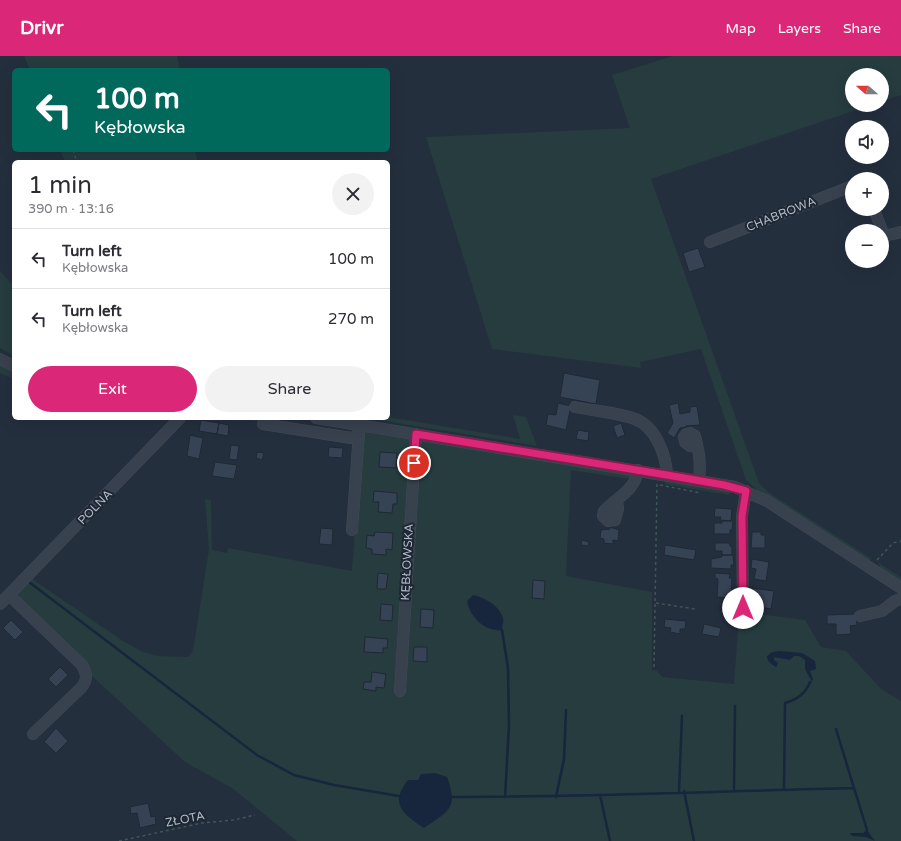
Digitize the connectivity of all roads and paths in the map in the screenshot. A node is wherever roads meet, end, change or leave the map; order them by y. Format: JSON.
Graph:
{"nodes":[{"id":1,"x":845,"y":189,"type":"edge"},
{"id":2,"x":877,"y":216,"type":"edge"},
{"id":3,"x":901,"y":232,"type":"edge"},
{"id":4,"x":710,"y":242,"type":"dead end"},
{"id":5,"x":0,"y":359,"type":"edge"},
{"id":6,"x":12,"y":365,"type":"edge"},
{"id":7,"x":575,"y":407,"type":"dead end"},
{"id":8,"x":178,"y":420,"type":"edge"},
{"id":9,"x":324,"y":420,"type":"edge"},
{"id":10,"x":263,"y":424,"type":"dead end"},
{"id":11,"x":361,"y":429,"type":"junction"},
{"id":12,"x":416,"y":434,"type":"junction"},
{"id":13,"x":695,"y":444,"type":"dead end"},
{"id":14,"x":638,"y":470,"type":"junction"},
{"id":15,"x":661,"y":477,"type":"junction"},
{"id":16,"x":699,"y":481,"type":"junction"},
{"id":17,"x":746,"y":491,"type":"junction"},
{"id":18,"x":701,"y":493,"type":"dead end"},
{"id":19,"x":617,"y":501,"type":"dead end"},
{"id":20,"x":352,"y":530,"type":"dead end"},
{"id":21,"x":901,"y":541,"type":"edge"},
{"id":22,"x":871,"y":568,"type":"junction"},
{"id":23,"x":901,"y":588,"type":"edge"},
{"id":24,"x":9,"y":595,"type":"junction"},
{"id":25,"x":901,"y":599,"type":"edge"},
{"id":26,"x":656,"y":603,"type":"junction"},
{"id":27,"x":0,"y":604,"type":"edge"},
{"id":28,"x":743,"y":608,"type":"dead end"},
{"id":29,"x":695,"y":609,"type":"dead end"},
{"id":30,"x":860,"y":616,"type":"dead end"},
{"id":31,"x":654,"y":667,"type":"dead end"},
{"id":32,"x":400,"y":691,"type":"dead end"},
{"id":33,"x":32,"y":734,"type":"dead end"},
{"id":34,"x":255,"y":815,"type":"dead end"},
{"id":35,"x":119,"y":841,"type":"edge"}],
"edges":[{"from":1,"to":4,"type":"street","name":"CHABROWA"},
{"from":2,"to":3,"type":"street"},
{"from":5,"to":6,"type":"street"},
{"from":7,"to":15,"type":"street"},
{"from":8,"to":24,"type":"street","name":"POLNA"},
{"from":9,"to":11,"type":"street"},
{"from":10,"to":11,"type":"street"},
{"from":11,"to":12,"type":"street"},
{"from":11,"to":20,"type":"street"},
{"from":12,"to":14,"type":"street"},
{"from":12,"to":32,"type":"street","name":"KĘBŁOWSKA"},
{"from":13,"to":16,"type":"street"},
{"from":14,"to":15,"type":"street"},
{"from":14,"to":19,"type":"street"},
{"from":15,"to":16,"type":"street"},
{"from":15,"to":18,"type":"path"},
{"from":15,"to":26,"type":"path"},
{"from":16,"to":17,"type":"street"},
{"from":17,"to":22,"type":"street"},
{"from":17,"to":28,"type":"street"},
{"from":21,"to":22,"type":"path"},
{"from":22,"to":23,"type":"street"},
{"from":24,"to":27,"type":"street","name":"POLNA"},
{"from":24,"to":33,"type":"street"},
{"from":25,"to":30,"type":"street"},
{"from":26,"to":29,"type":"path"},
{"from":26,"to":31,"type":"path"},
{"from":34,"to":35,"type":"path","name":"ZŁOTA"}]}
